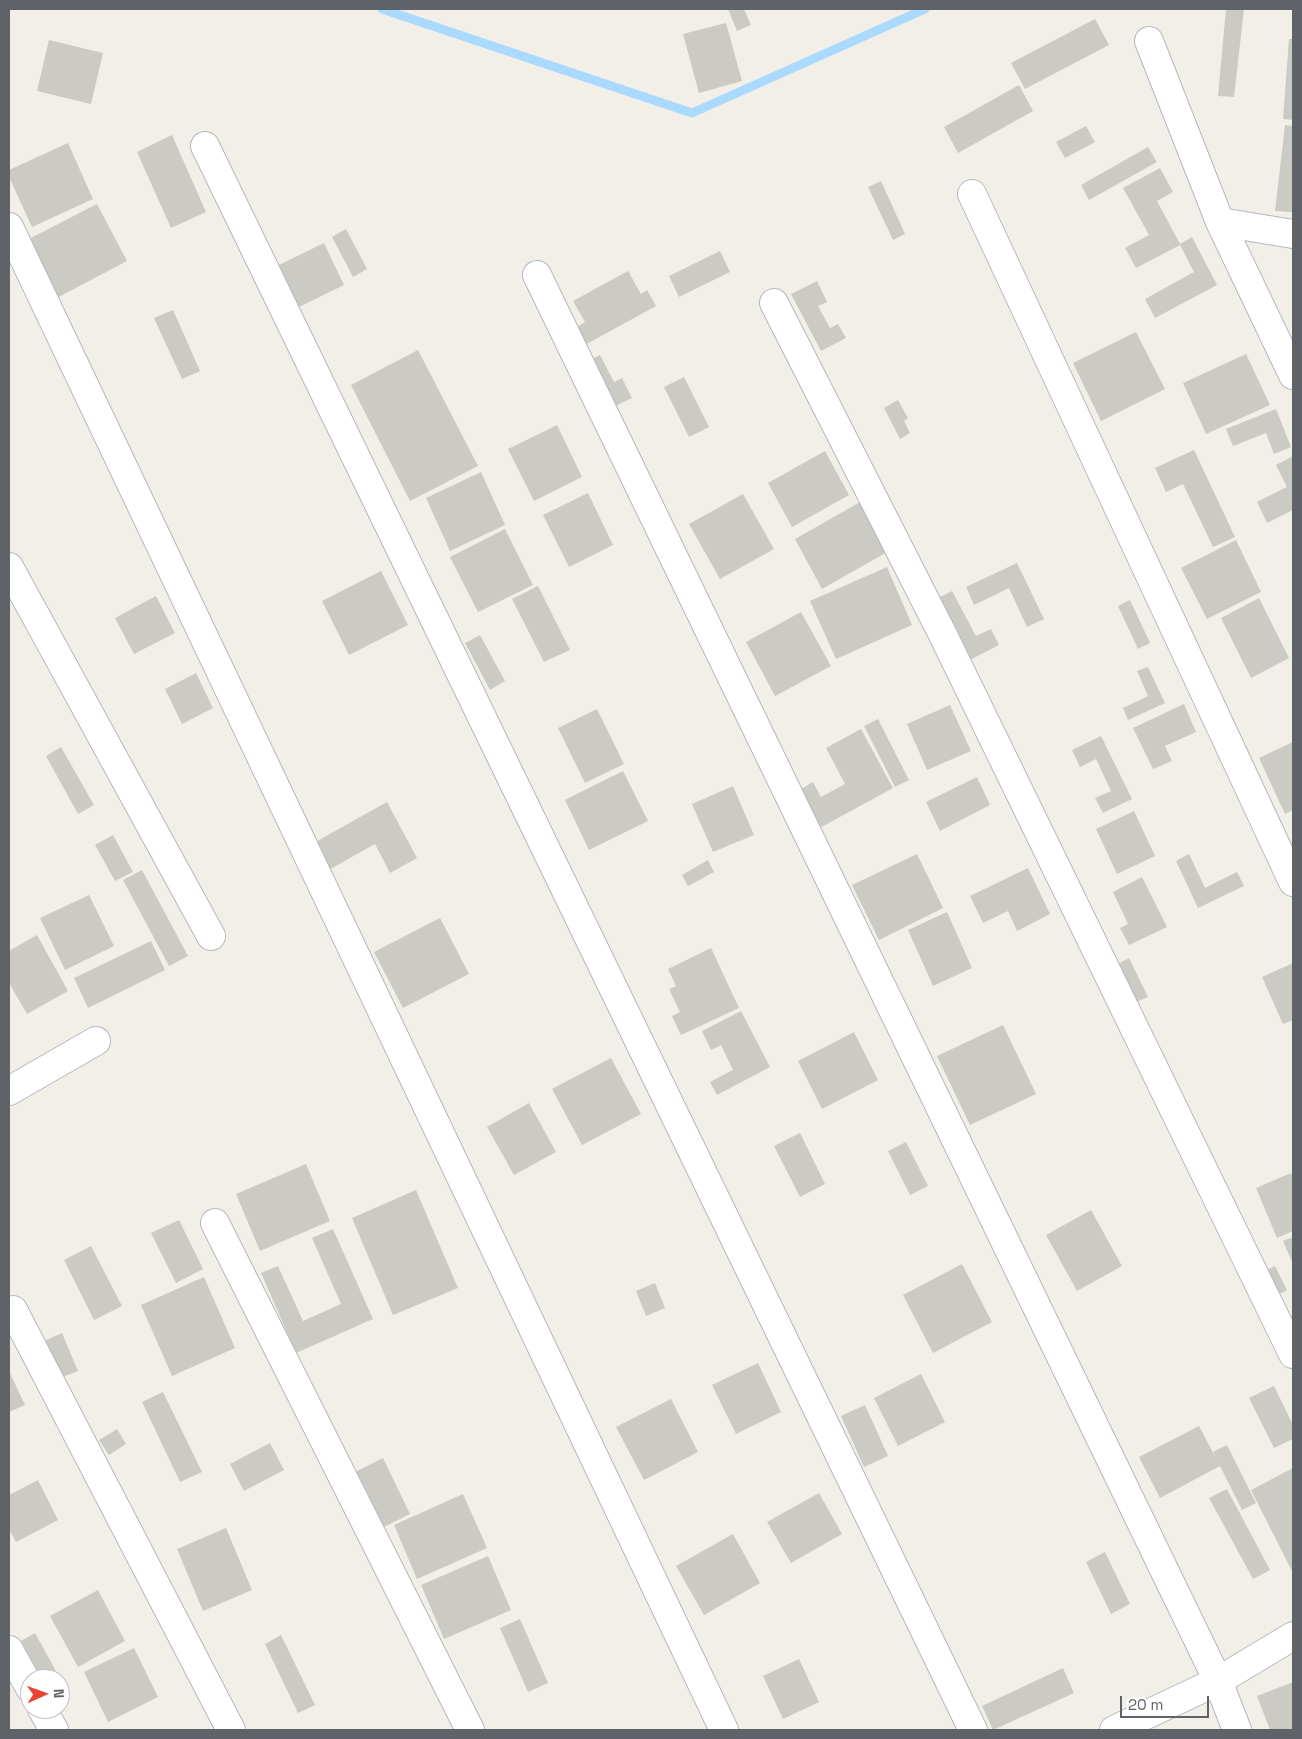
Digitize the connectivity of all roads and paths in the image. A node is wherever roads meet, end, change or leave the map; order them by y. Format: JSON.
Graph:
{"nodes":[{"id":1,"x":1149,"y":41,"type":"dead end"},
{"id":2,"x":205,"y":146,"type":"dead end"},
{"id":3,"x":972,"y":194,"type":"dead end"},
{"id":4,"x":1220,"y":222,"type":"junction"},
{"id":5,"x":9,"y":227,"type":"edge"},
{"id":6,"x":1293,"y":234,"type":"edge"},
{"id":7,"x":537,"y":275,"type":"dead end"},
{"id":8,"x":774,"y":302,"type":"dead end"},
{"id":9,"x":1293,"y":375,"type":"edge"},
{"id":10,"x":9,"y":567,"type":"edge"},
{"id":11,"x":1293,"y":882,"type":"edge"},
{"id":12,"x":212,"y":936,"type":"dead end"},
{"id":13,"x":96,"y":1041,"type":"dead end"},
{"id":14,"x":9,"y":1090,"type":"edge"},
{"id":15,"x":215,"y":1222,"type":"dead end"},
{"id":16,"x":13,"y":1310,"type":"dead end"},
{"id":17,"x":1293,"y":1354,"type":"edge"},
{"id":18,"x":1293,"y":1636,"type":"edge"},
{"id":19,"x":9,"y":1650,"type":"edge"},
{"id":20,"x":20,"y":1670,"type":"edge"},
{"id":21,"x":1218,"y":1681,"type":"junction"},
{"id":22,"x":48,"y":1719,"type":"edge"},
{"id":23,"x":54,"y":1730,"type":"edge"},
{"id":24,"x":231,"y":1730,"type":"edge"},
{"id":25,"x":470,"y":1730,"type":"edge"},
{"id":26,"x":724,"y":1730,"type":"edge"},
{"id":27,"x":973,"y":1730,"type":"edge"},
{"id":28,"x":1114,"y":1730,"type":"edge"},
{"id":29,"x":1237,"y":1730,"type":"edge"}],
"edges":[{"from":1,"to":4,"type":"street"},
{"from":2,"to":27,"type":"street"},
{"from":3,"to":11,"type":"street"},
{"from":4,"to":6,"type":"street"},
{"from":4,"to":9,"type":"street"},
{"from":5,"to":26,"type":"street"},
{"from":7,"to":21,"type":"street"},
{"from":8,"to":17,"type":"street"},
{"from":10,"to":12,"type":"street"},
{"from":13,"to":14,"type":"street"},
{"from":15,"to":25,"type":"street"},
{"from":16,"to":24,"type":"street"},
{"from":18,"to":21,"type":"street"},
{"from":19,"to":20,"type":"street"},
{"from":21,"to":28,"type":"street"},
{"from":21,"to":29,"type":"street"},
{"from":22,"to":23,"type":"street"}]}
